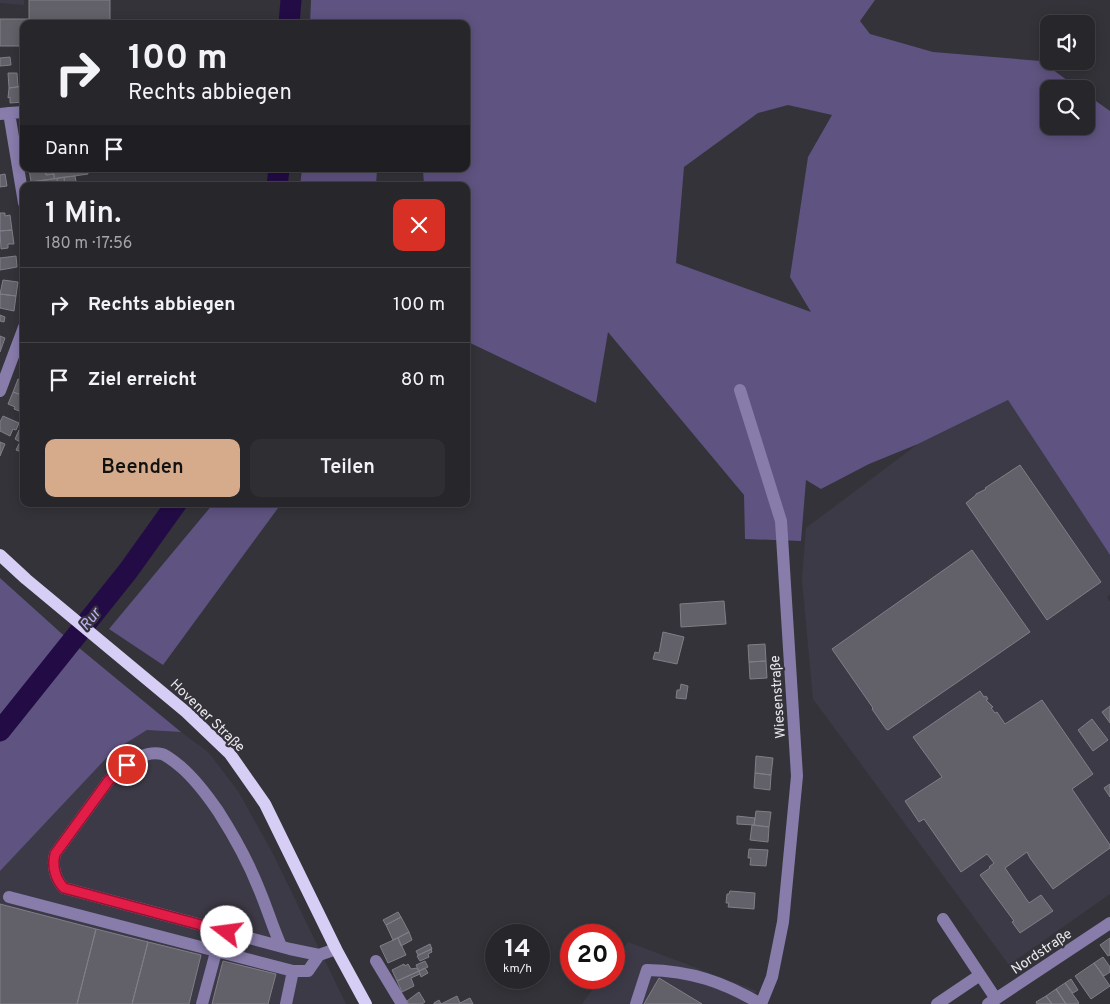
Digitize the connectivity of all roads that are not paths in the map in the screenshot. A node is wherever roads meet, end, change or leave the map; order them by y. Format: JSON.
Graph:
{"nodes":[{"id":1,"x":20,"y":112,"type":"edge"},
{"id":2,"x":4,"y":114,"type":"edge"},
{"id":3,"x":20,"y":185,"type":"edge"},
{"id":4,"x":20,"y":338,"type":"edge"},
{"id":5,"x":0,"y":390,"type":"edge"},
{"id":6,"x":740,"y":390,"type":"dead end"},
{"id":7,"x":0,"y":554,"type":"edge"},
{"id":8,"x":9,"y":897,"type":"dead end"},
{"id":9,"x":943,"y":919,"type":"dead end"},
{"id":10,"x":1110,"y":923,"type":"edge"},
{"id":11,"x":281,"y":946,"type":"junction"},
{"id":12,"x":336,"y":948,"type":"junction"},
{"id":13,"x":216,"y":952,"type":"junction"},
{"id":14,"x":319,"y":955,"type":"junction"},
{"id":15,"x":376,"y":961,"type":"dead end"},
{"id":16,"x":293,"y":971,"type":"junction"},
{"id":17,"x":980,"y":975,"type":"junction"},
{"id":18,"x":992,"y":1001,"type":"edge"},
{"id":19,"x":202,"y":1004,"type":"edge"},
{"id":20,"x":286,"y":1004,"type":"edge"},
{"id":21,"x":366,"y":1004,"type":"edge"},
{"id":22,"x":402,"y":1004,"type":"edge"},
{"id":23,"x":636,"y":1004,"type":"edge"},
{"id":24,"x":761,"y":1004,"type":"edge"},
{"id":25,"x":937,"y":1004,"type":"edge"}],
"edges":[{"from":1,"to":2,"type":"street"},
{"from":2,"to":3,"type":"street"},
{"from":4,"to":5,"type":"street"},
{"from":6,"to":24,"type":"street","name":"Wiesenstraße"},
{"from":7,"to":12,"type":"main road","name":"Hovener Straße"},
{"from":8,"to":13,"type":"street"},
{"from":9,"to":17,"type":"street"},
{"from":10,"to":18,"type":"street","name":"Nordstraße"},
{"from":11,"to":11,"type":"street"},
{"from":11,"to":14,"type":"street"},
{"from":12,"to":14,"type":"street"},
{"from":12,"to":21,"type":"main road","name":"Hovener Straße"},
{"from":13,"to":16,"type":"street"},
{"from":13,"to":19,"type":"street"},
{"from":14,"to":16,"type":"street"},
{"from":15,"to":22,"type":"street"},
{"from":16,"to":20,"type":"street"},
{"from":17,"to":18,"type":"street"},
{"from":17,"to":25,"type":"street"},
{"from":23,"to":24,"type":"street"}]}
